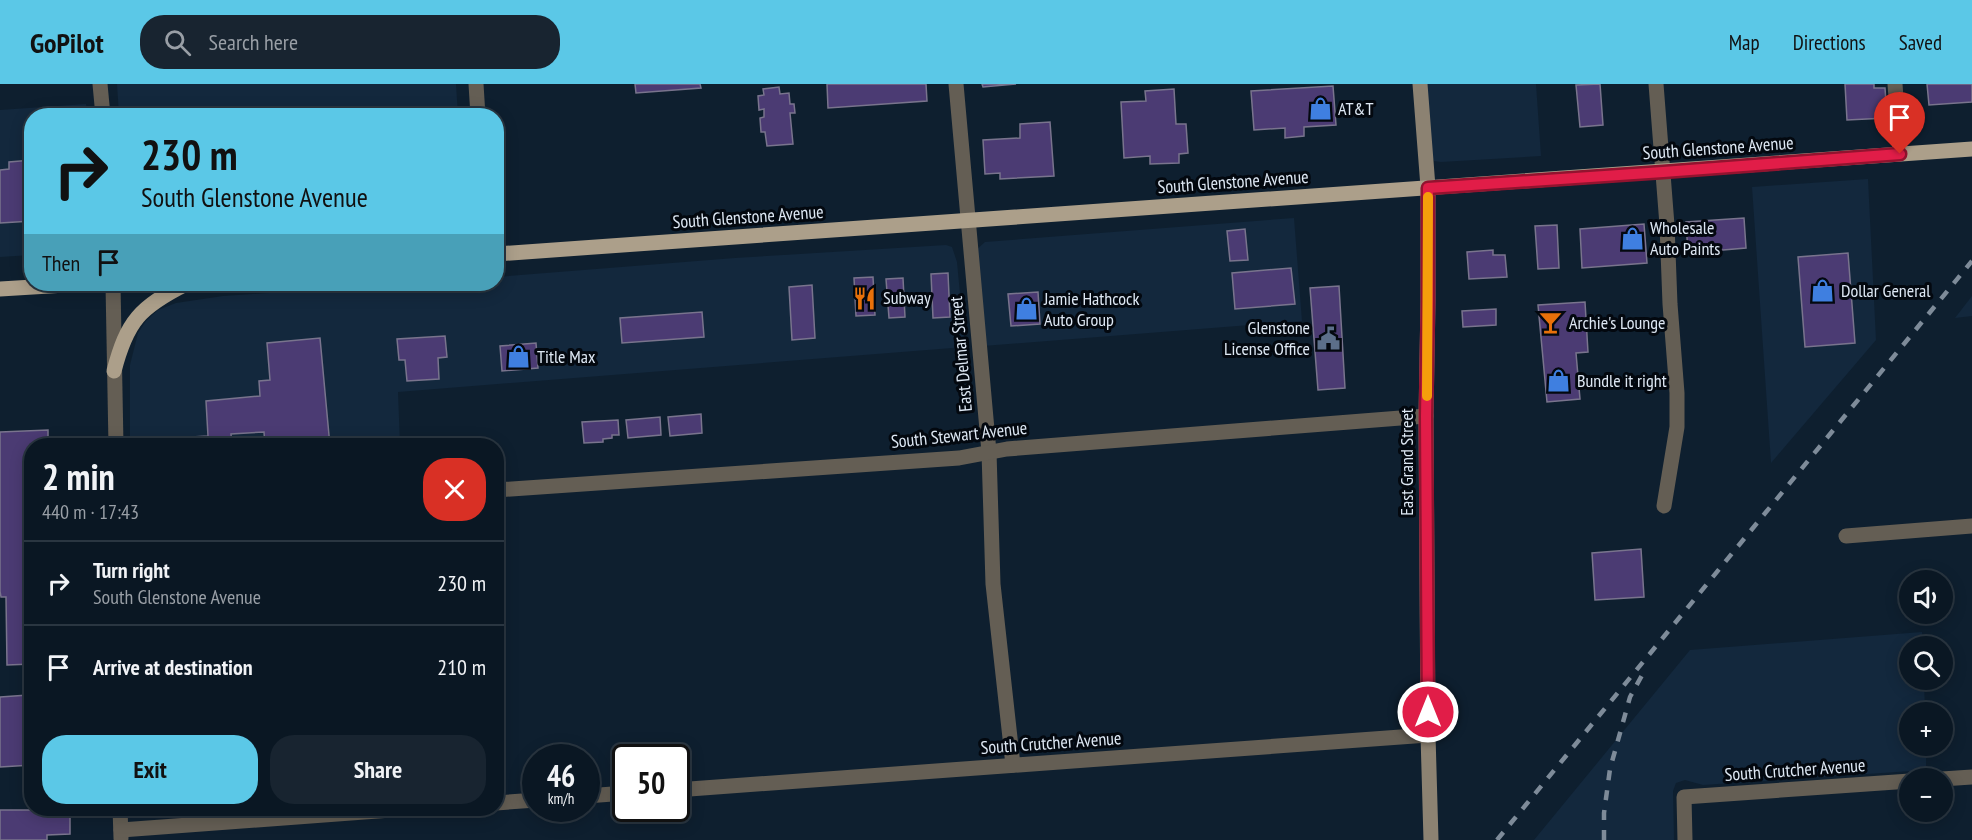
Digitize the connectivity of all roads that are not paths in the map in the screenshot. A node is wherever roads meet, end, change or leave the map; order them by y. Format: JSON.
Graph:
{"nodes":[{"id":1,"x":100,"y":84,"type":"edge"},
{"id":2,"x":476,"y":84,"type":"edge"},
{"id":3,"x":956,"y":84,"type":"edge"},
{"id":4,"x":1420,"y":84,"type":"edge"},
{"id":5,"x":1656,"y":84,"type":"edge"},
{"id":6,"x":1895,"y":84,"type":"edge"},
{"id":7,"x":102,"y":108,"type":"edge"},
{"id":8,"x":478,"y":108,"type":"edge"},
{"id":9,"x":1972,"y":149,"type":"edge"},
{"id":10,"x":1900,"y":154,"type":"junction"},
{"id":11,"x":1663,"y":172,"type":"junction"},
{"id":12,"x":1428,"y":188,"type":"junction"},
{"id":13,"x":969,"y":221,"type":"junction"},
{"id":14,"x":504,"y":253,"type":"edge"},
{"id":15,"x":24,"y":288,"type":"edge"},
{"id":16,"x":0,"y":289,"type":"edge"},
{"id":17,"x":113,"y":291,"type":"edge"},
{"id":18,"x":174,"y":291,"type":"edge"},
{"id":19,"x":114,"y":371,"type":"junction"},
{"id":20,"x":1426,"y":416,"type":"junction"},
{"id":21,"x":116,"y":438,"type":"edge"},
{"id":22,"x":989,"y":452,"type":"junction"},
{"id":23,"x":504,"y":489,"type":"edge"},
{"id":24,"x":1664,"y":506,"type":"dead end"},
{"id":25,"x":1972,"y":526,"type":"edge"},
{"id":26,"x":1846,"y":536,"type":"dead end"},
{"id":27,"x":1428,"y":735,"type":"junction"},
{"id":28,"x":1013,"y":765,"type":"junction"},
{"id":29,"x":1972,"y":777,"type":"edge"},
{"id":30,"x":1953,"y":778,"type":"edge"},
{"id":31,"x":1899,"y":783,"type":"edge"},
{"id":32,"x":690,"y":789,"type":"edge"},
{"id":33,"x":522,"y":801,"type":"edge"},
{"id":34,"x":504,"y":802,"type":"edge"},
{"id":35,"x":120,"y":816,"type":"edge"},
{"id":36,"x":330,"y":816,"type":"edge"},
{"id":37,"x":121,"y":835,"type":"edge"},
{"id":38,"x":1431,"y":840,"type":"edge"},
{"id":39,"x":1685,"y":840,"type":"edge"}],
"edges":[{"from":1,"to":7,"type":"street"},
{"from":2,"to":8,"type":"street"},
{"from":3,"to":13,"type":"street","name":"East Delmar Street"},
{"from":4,"to":12,"type":"main road","name":"East Grand Street"},
{"from":5,"to":11,"type":"street"},
{"from":6,"to":10,"type":"street"},
{"from":9,"to":10,"type":"main road","name":"South Glenstone Avenue"},
{"from":10,"to":11,"type":"main road","name":"South Glenstone Avenue"},
{"from":11,"to":12,"type":"main road","name":"South Glenstone Avenue"},
{"from":11,"to":24,"type":"street"},
{"from":12,"to":13,"type":"main road","name":"South Glenstone Avenue"},
{"from":12,"to":20,"type":"main road","name":"East Grand Street"},
{"from":13,"to":14,"type":"main road","name":"South Glenstone Avenue"},
{"from":13,"to":22,"type":"street","name":"East Delmar Street"},
{"from":15,"to":16,"type":"main road"},
{"from":17,"to":19,"type":"street"},
{"from":18,"to":19,"type":"main road"},
{"from":19,"to":21,"type":"street"},
{"from":20,"to":22,"type":"street","name":"South Stewart Avenue"},
{"from":20,"to":27,"type":"main road","name":"East Grand Street"},
{"from":22,"to":23,"type":"street","name":"South Stewart Avenue"},
{"from":22,"to":28,"type":"street","name":"East Delmar Street"},
{"from":25,"to":26,"type":"street"},
{"from":27,"to":28,"type":"street","name":"South Crutcher Avenue"},
{"from":27,"to":38,"type":"main road","name":"East Grand Street"},
{"from":28,"to":32,"type":"street","name":"South Crutcher Avenue"},
{"from":29,"to":30,"type":"street"},
{"from":31,"to":39,"type":"street","name":"South Crutcher Avenue"},
{"from":33,"to":34,"type":"street"},
{"from":35,"to":37,"type":"street"},
{"from":36,"to":37,"type":"street"}]}
